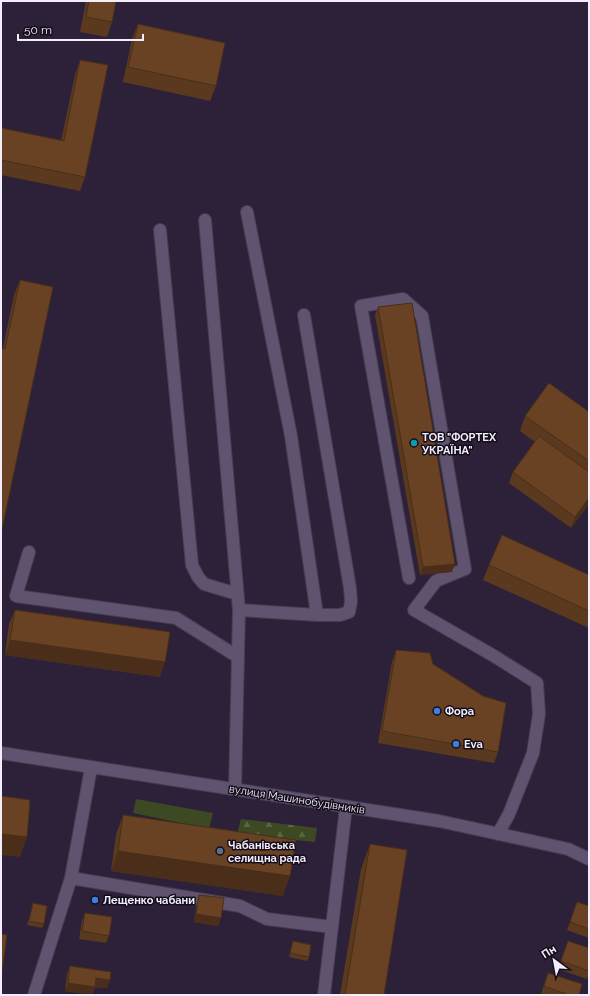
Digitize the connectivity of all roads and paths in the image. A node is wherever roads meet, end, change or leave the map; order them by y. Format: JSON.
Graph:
{"nodes":[{"id":1,"x":247,"y":212,"type":"dead end"},
{"id":2,"x":205,"y":220,"type":"dead end"},
{"id":3,"x":160,"y":230,"type":"dead end"},
{"id":4,"x":304,"y":315,"type":"dead end"},
{"id":5,"x":29,"y":552,"type":"dead end"},
{"id":6,"x":409,"y":578,"type":"dead end"},
{"id":7,"x":237,"y":594,"type":"junction"},
{"id":8,"x":239,"y":610,"type":"junction"},
{"id":9,"x":317,"y":615,"type":"junction"},
{"id":10,"x":238,"y":657,"type":"junction"},
{"id":11,"x":1,"y":753,"type":"edge"},
{"id":12,"x":91,"y":768,"type":"junction"},
{"id":13,"x":235,"y":790,"type":"junction"},
{"id":14,"x":346,"y":807,"type":"junction"},
{"id":15,"x":498,"y":834,"type":"junction"},
{"id":16,"x":589,"y":858,"type":"edge"},
{"id":17,"x":71,"y":878,"type":"junction"},
{"id":18,"x":332,"y":927,"type":"junction"},
{"id":19,"x":34,"y":995,"type":"edge"},
{"id":20,"x":324,"y":995,"type":"edge"}],
"edges":[{"from":1,"to":9,"type":"street"},
{"from":2,"to":7,"type":"street"},
{"from":3,"to":7,"type":"street"},
{"from":4,"to":9,"type":"street"},
{"from":5,"to":10,"type":"street"},
{"from":6,"to":15,"type":"street"},
{"from":7,"to":8,"type":"street"},
{"from":8,"to":9,"type":"street"},
{"from":8,"to":10,"type":"street"},
{"from":10,"to":13,"type":"street"},
{"from":11,"to":12,"type":"street","name":"вулиця Машинобудівників"},
{"from":12,"to":13,"type":"street","name":"вулиця Машинобудівників"},
{"from":12,"to":17,"type":"street"},
{"from":13,"to":14,"type":"street","name":"вулиця Машинобудівників"},
{"from":14,"to":15,"type":"street","name":"вулиця Машинобудівників"},
{"from":14,"to":18,"type":"street"},
{"from":15,"to":16,"type":"street","name":"вулиця Машинобудівників"},
{"from":17,"to":18,"type":"street"},
{"from":17,"to":19,"type":"street"},
{"from":18,"to":20,"type":"street"}]}
